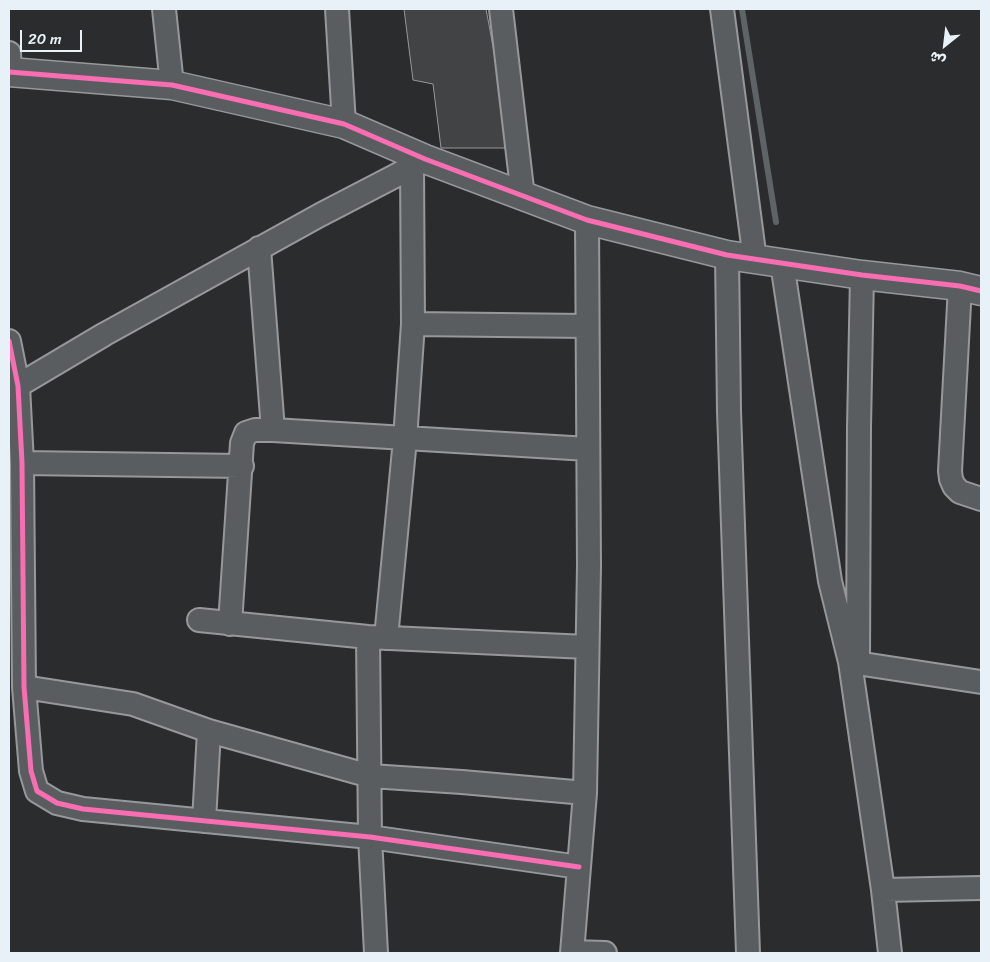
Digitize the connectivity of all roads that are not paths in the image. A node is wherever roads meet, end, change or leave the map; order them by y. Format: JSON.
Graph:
{"nodes":[{"id":1,"x":164,"y":9,"type":"edge"},
{"id":2,"x":337,"y":9,"type":"edge"},
{"id":3,"x":501,"y":9,"type":"edge"},
{"id":4,"x":722,"y":9,"type":"edge"},
{"id":5,"x":9,"y":66,"type":"edge"},
{"id":6,"x":172,"y":85,"type":"junction"},
{"id":7,"x":344,"y":124,"type":"junction"},
{"id":8,"x":419,"y":162,"type":"junction"},
{"id":9,"x":523,"y":197,"type":"junction"},
{"id":10,"x":587,"y":220,"type":"junction"},
{"id":11,"x":259,"y":248,"type":"junction"},
{"id":12,"x":727,"y":255,"type":"junction"},
{"id":13,"x":755,"y":260,"type":"junction"},
{"id":14,"x":782,"y":263,"type":"junction"},
{"id":15,"x":862,"y":275,"type":"junction"},
{"id":16,"x":971,"y":288,"type":"edge"},
{"id":17,"x":413,"y":324,"type":"junction"},
{"id":18,"x":586,"y":326,"type":"junction"},
{"id":19,"x":9,"y":341,"type":"edge"},
{"id":20,"x":13,"y":388,"type":"edge"},
{"id":21,"x":274,"y":430,"type":"junction"},
{"id":22,"x":405,"y":438,"type":"junction"},
{"id":23,"x":588,"y":449,"type":"junction"},
{"id":24,"x":22,"y":463,"type":"junction"},
{"id":25,"x":242,"y":466,"type":"junction"},
{"id":26,"x":981,"y":499,"type":"edge"},
{"id":27,"x":200,"y":620,"type":"dead end"},
{"id":28,"x":230,"y":624,"type":"junction"},
{"id":29,"x":377,"y":638,"type":"junction"},
{"id":30,"x":587,"y":647,"type":"junction"},
{"id":31,"x":854,"y":663,"type":"junction"},
{"id":32,"x":981,"y":682,"type":"edge"},
{"id":33,"x":24,"y":687,"type":"junction"},
{"id":34,"x":209,"y":731,"type":"junction"},
{"id":35,"x":370,"y":776,"type":"junction"},
{"id":36,"x":585,"y":793,"type":"junction"},
{"id":37,"x":204,"y":821,"type":"junction"},
{"id":38,"x":370,"y":837,"type":"junction"},
{"id":39,"x":579,"y":867,"type":"junction"},
{"id":40,"x":981,"y":888,"type":"edge"},
{"id":41,"x":883,"y":890,"type":"junction"},
{"id":42,"x":376,"y":953,"type":"edge"},
{"id":43,"x":572,"y":953,"type":"edge"},
{"id":44,"x":605,"y":953,"type":"edge"},
{"id":45,"x":748,"y":953,"type":"edge"},
{"id":46,"x":890,"y":953,"type":"edge"}],
"edges":[{"from":1,"to":6,"type":"street"},
{"from":2,"to":7,"type":"street"},
{"from":3,"to":9,"type":"street"},
{"from":4,"to":13,"type":"street"},
{"from":5,"to":6,"type":"street"},
{"from":6,"to":7,"type":"street"},
{"from":7,"to":8,"type":"street"},
{"from":8,"to":9,"type":"street"},
{"from":8,"to":11,"type":"street"},
{"from":8,"to":17,"type":"street"},
{"from":9,"to":10,"type":"street"},
{"from":10,"to":12,"type":"street"},
{"from":10,"to":18,"type":"street"},
{"from":11,"to":20,"type":"street"},
{"from":11,"to":21,"type":"street"},
{"from":12,"to":13,"type":"street"},
{"from":12,"to":45,"type":"street"},
{"from":13,"to":14,"type":"street"},
{"from":14,"to":15,"type":"street"},
{"from":14,"to":31,"type":"street"},
{"from":15,"to":16,"type":"street"},
{"from":15,"to":31,"type":"street"},
{"from":16,"to":26,"type":"street"},
{"from":17,"to":18,"type":"street"},
{"from":17,"to":22,"type":"street"},
{"from":18,"to":23,"type":"street"},
{"from":19,"to":20,"type":"street"},
{"from":20,"to":24,"type":"street"},
{"from":21,"to":22,"type":"street"},
{"from":21,"to":25,"type":"street"},
{"from":22,"to":23,"type":"street"},
{"from":22,"to":29,"type":"street"},
{"from":23,"to":30,"type":"street"},
{"from":24,"to":25,"type":"street"},
{"from":24,"to":33,"type":"street"},
{"from":25,"to":28,"type":"street"},
{"from":27,"to":28,"type":"street"},
{"from":28,"to":29,"type":"street"},
{"from":29,"to":30,"type":"street"},
{"from":29,"to":35,"type":"street"},
{"from":30,"to":36,"type":"street"},
{"from":31,"to":32,"type":"street"},
{"from":31,"to":41,"type":"street"},
{"from":33,"to":34,"type":"street"},
{"from":33,"to":37,"type":"street"},
{"from":34,"to":35,"type":"street"},
{"from":34,"to":37,"type":"street"},
{"from":35,"to":36,"type":"street"},
{"from":35,"to":38,"type":"street"},
{"from":36,"to":39,"type":"street"},
{"from":37,"to":38,"type":"street"},
{"from":38,"to":39,"type":"street"},
{"from":38,"to":42,"type":"street"},
{"from":39,"to":43,"type":"street"},
{"from":40,"to":41,"type":"street"},
{"from":41,"to":46,"type":"street"},
{"from":43,"to":44,"type":"street"}]}
